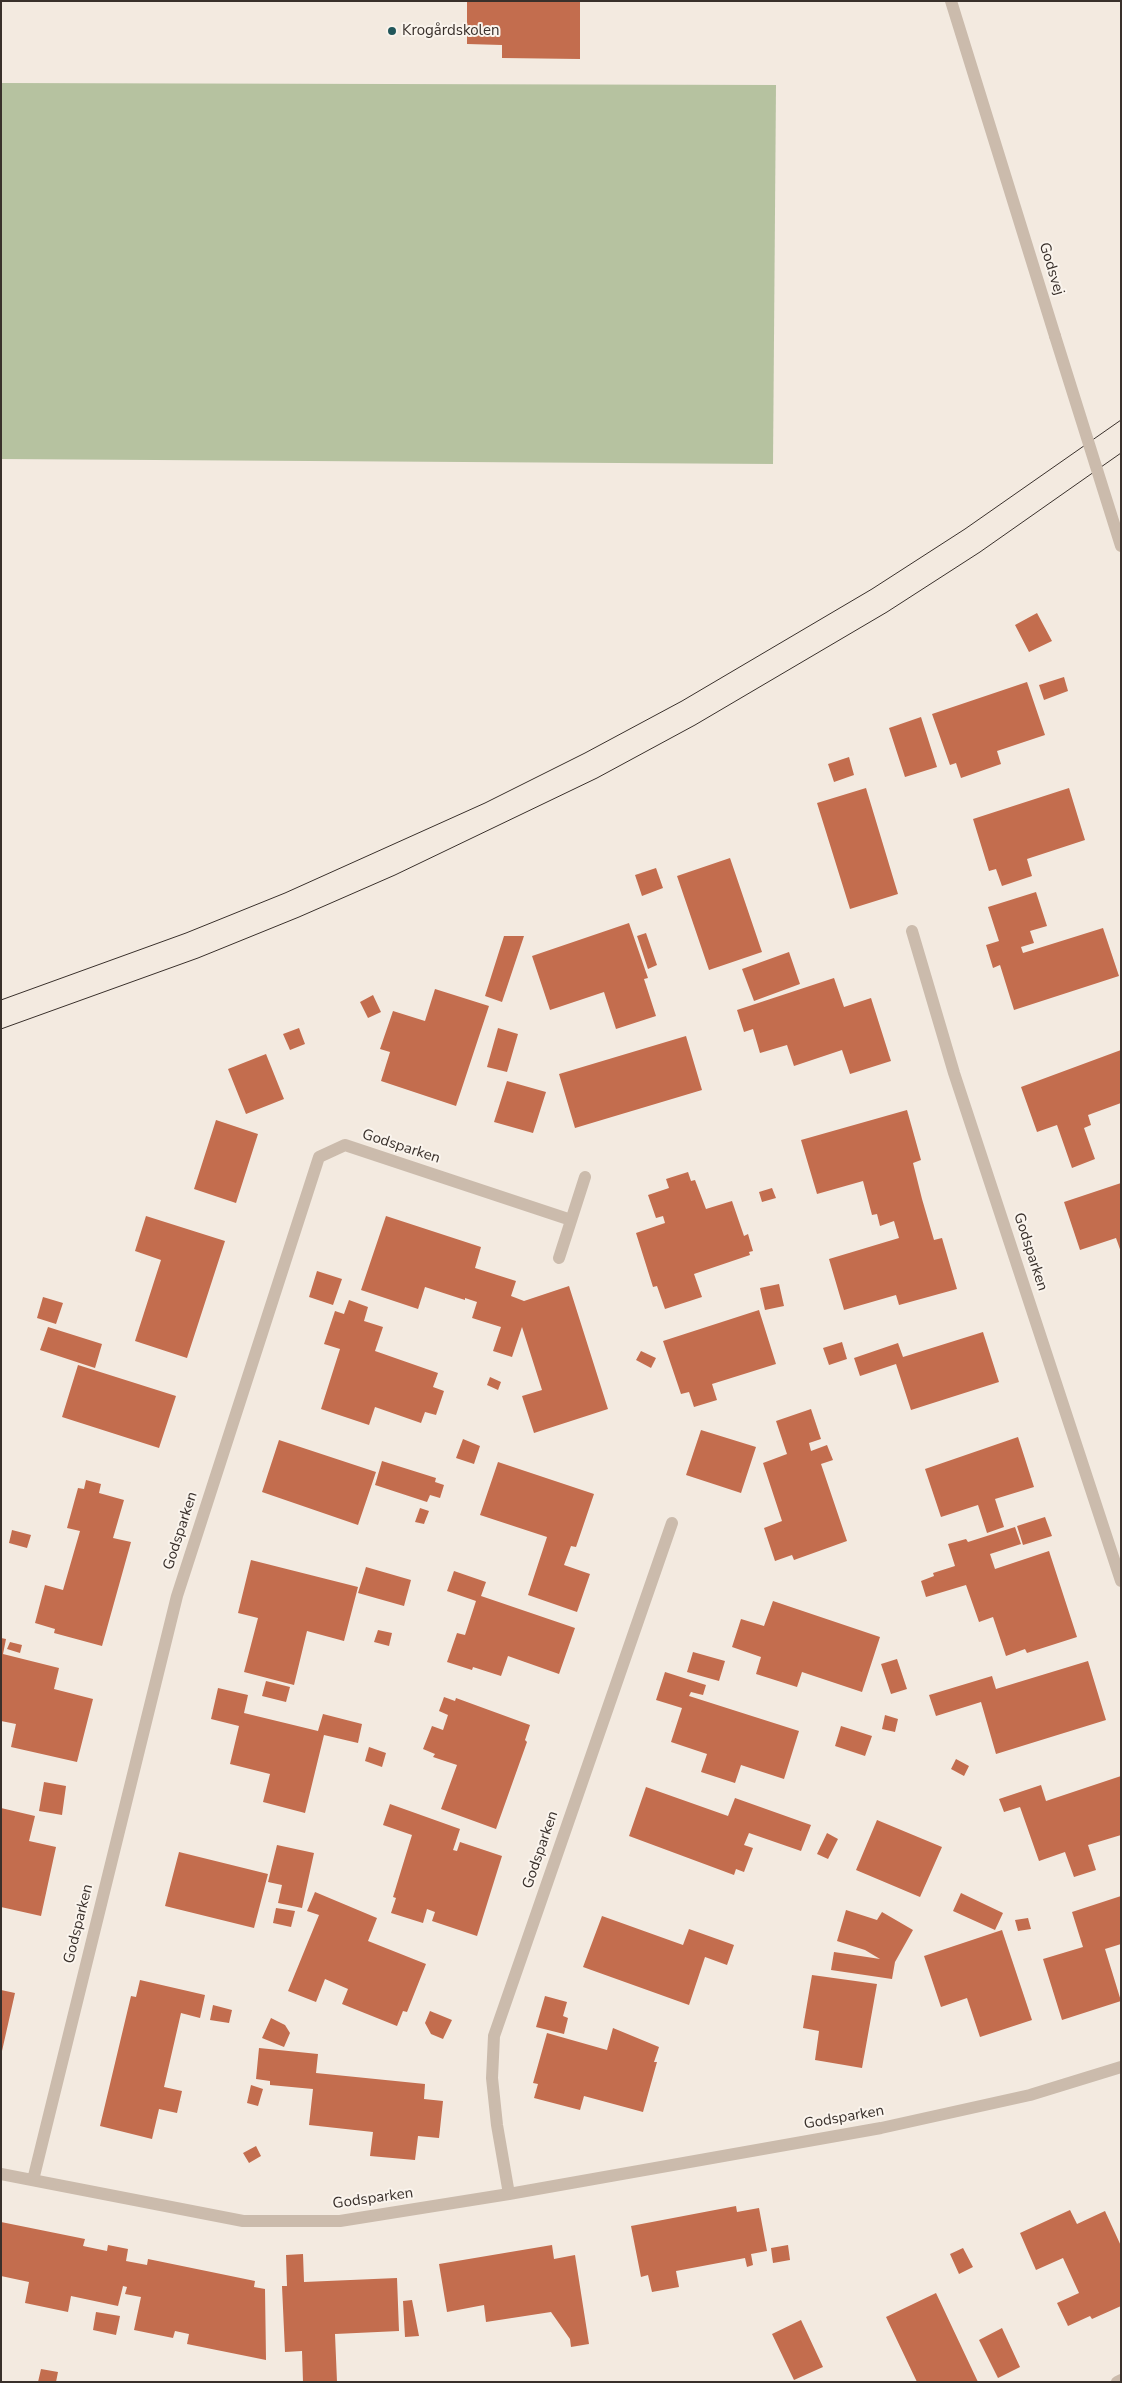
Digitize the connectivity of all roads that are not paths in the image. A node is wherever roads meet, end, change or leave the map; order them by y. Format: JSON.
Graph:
{"nodes":[{"id":1,"x":951,"y":1,"type":"edge"},
{"id":2,"x":1121,"y":546,"type":"edge"},
{"id":3,"x":912,"y":931,"type":"dead end"},
{"id":4,"x":585,"y":1177,"type":"dead end"},
{"id":5,"x":571,"y":1220,"type":"junction"},
{"id":6,"x":559,"y":1258,"type":"dead end"},
{"id":7,"x":672,"y":1523,"type":"dead end"},
{"id":8,"x":1121,"y":1581,"type":"edge"},
{"id":9,"x":1121,"y":2067,"type":"edge"},
{"id":10,"x":1,"y":2174,"type":"edge"},
{"id":11,"x":34,"y":2180,"type":"junction"},
{"id":12,"x":509,"y":2194,"type":"junction"},
{"id":13,"x":1121,"y":2380,"type":"edge"},
{"id":14,"x":1117,"y":2382,"type":"edge"}],
"edges":[{"from":1,"to":2,"type":"street","name":"Godsvej","bridge":true},
{"from":3,"to":8,"type":"street","name":"Godsparken"},
{"from":4,"to":5,"type":"street"},
{"from":5,"to":6,"type":"street"},
{"from":5,"to":11,"type":"street","name":"Godsparken"},
{"from":7,"to":12,"type":"street","name":"Godsparken"},
{"from":9,"to":12,"type":"street","name":"Godsparken"},
{"from":10,"to":11,"type":"street","name":"Godsparken"},
{"from":11,"to":12,"type":"street","name":"Godsparken"},
{"from":13,"to":14,"type":"street"}]}
